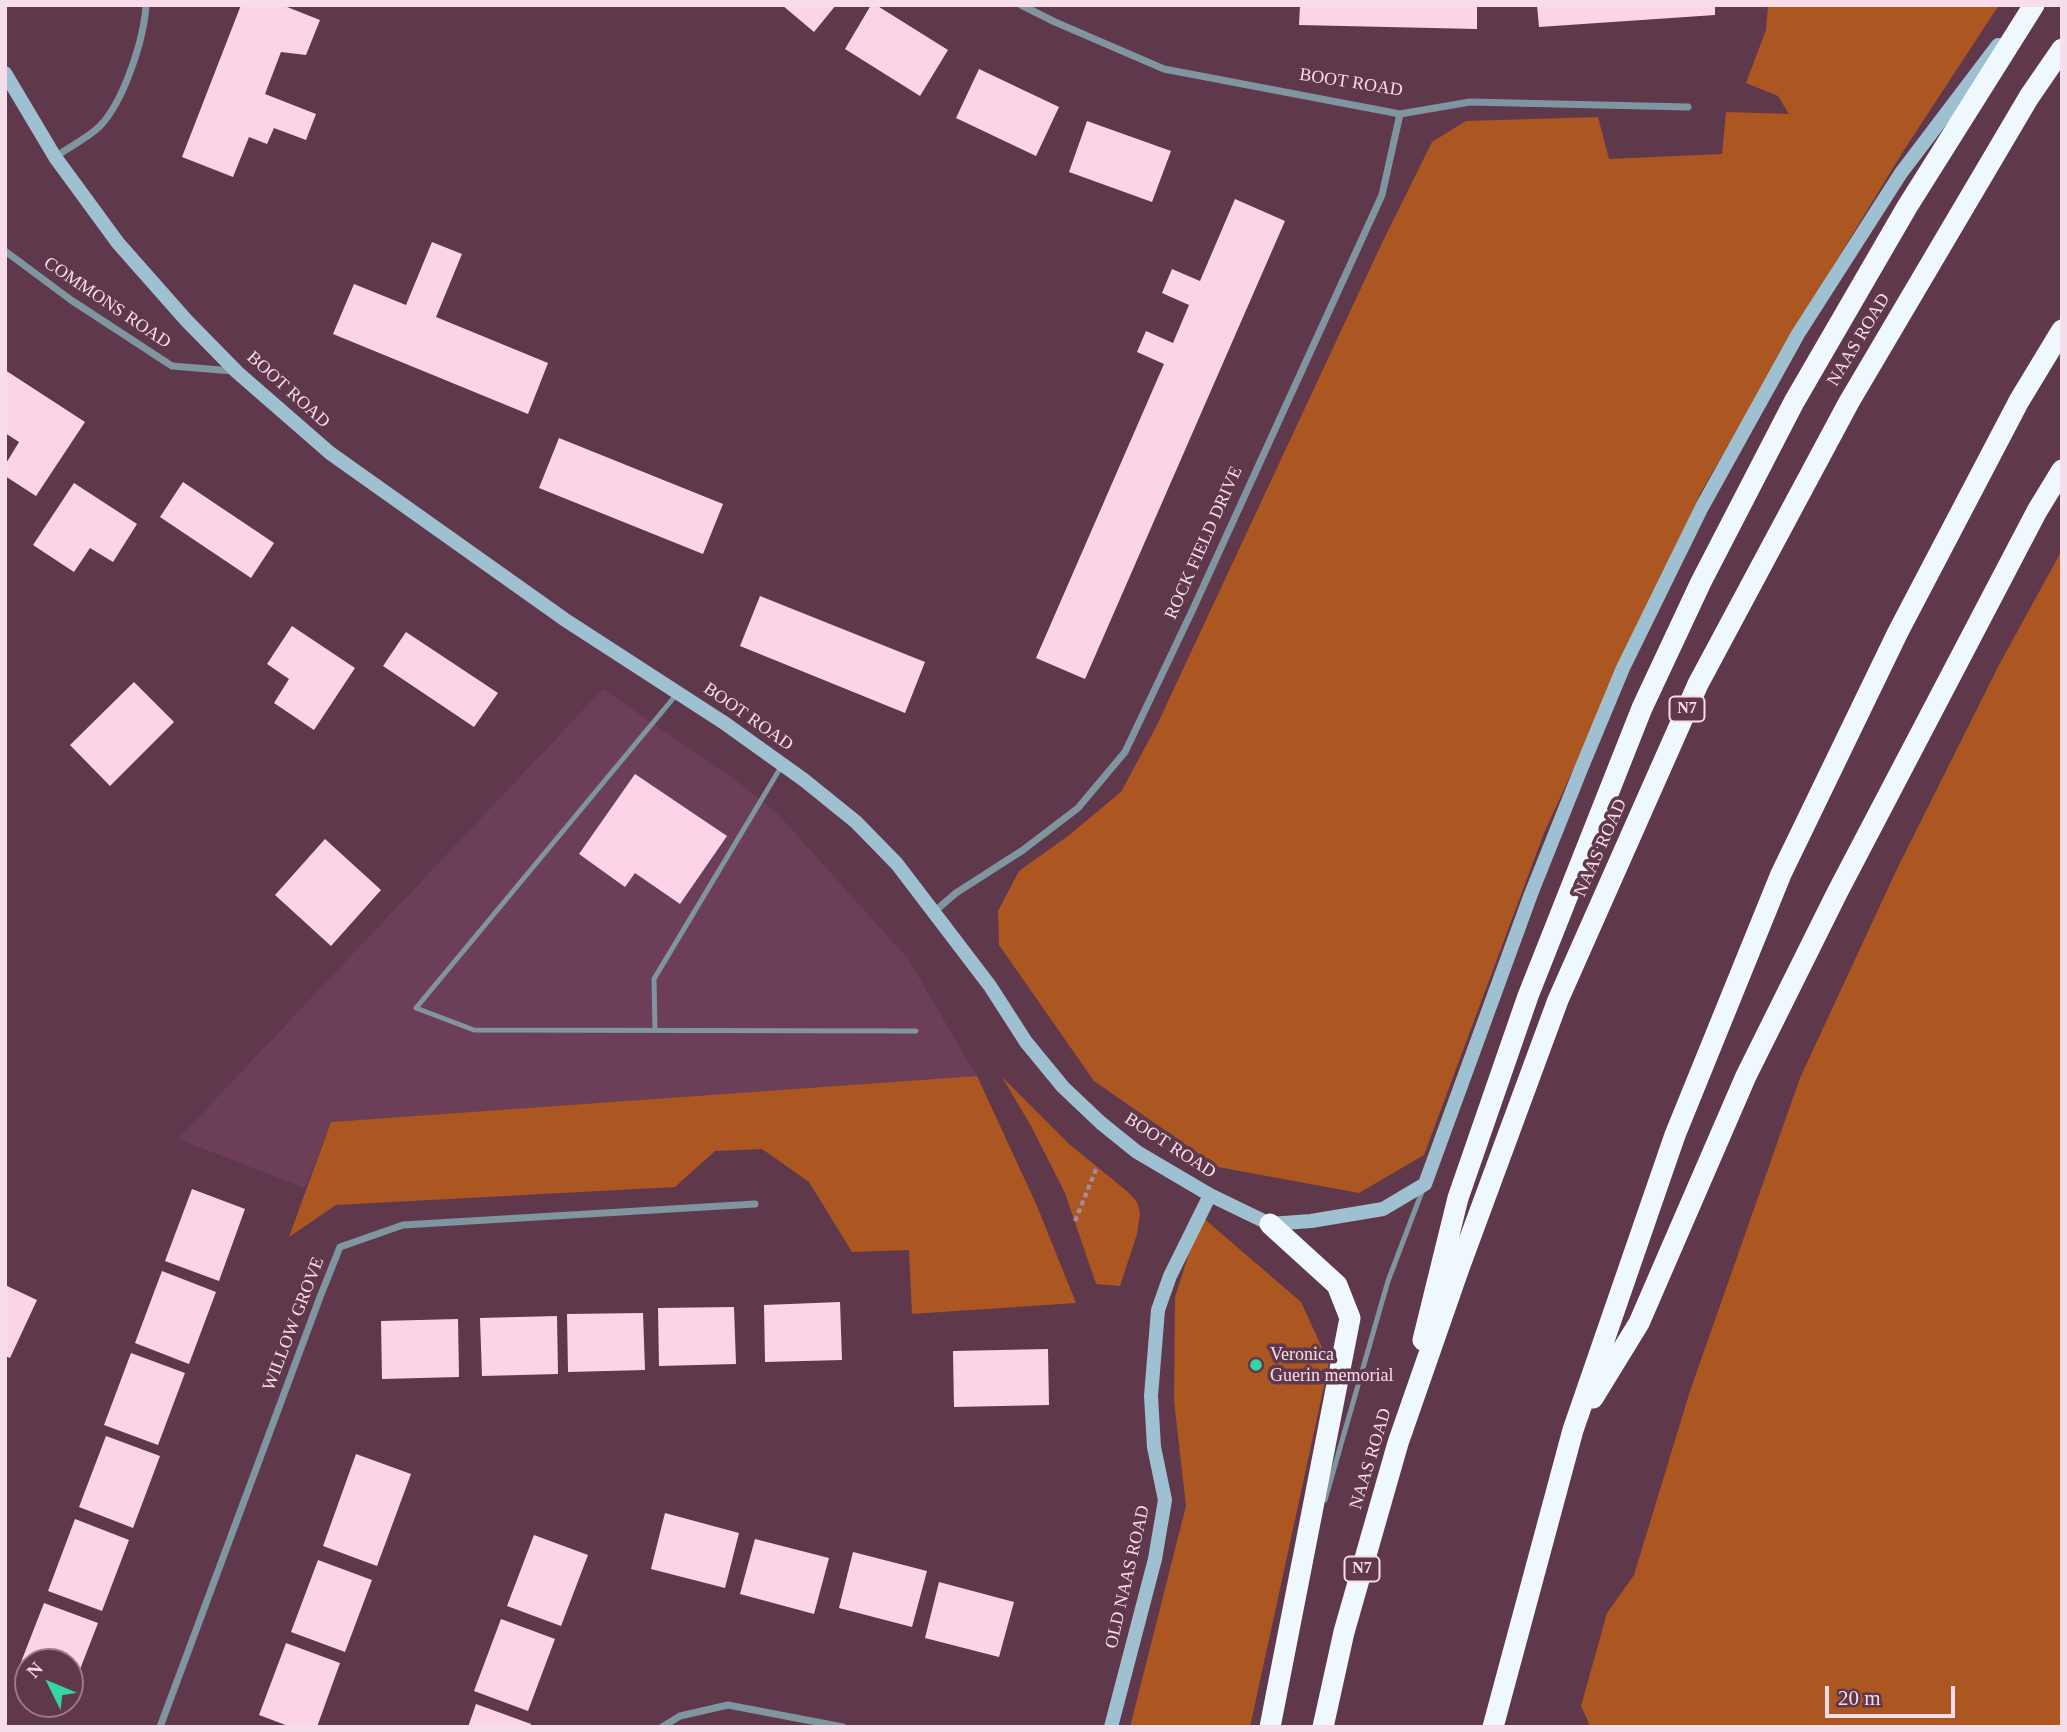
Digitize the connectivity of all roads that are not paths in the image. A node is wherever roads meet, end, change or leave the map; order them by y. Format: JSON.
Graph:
{"nodes":[{"id":1,"x":146,"y":5,"type":"edge"},
{"id":2,"x":1021,"y":5,"type":"edge"},
{"id":3,"x":2032,"y":5,"type":"edge"},
{"id":4,"x":2062,"y":49,"type":"edge"},
{"id":5,"x":5,"y":73,"type":"edge"},
{"id":6,"x":1689,"y":107,"type":"dead end"},
{"id":7,"x":1400,"y":114,"type":"junction"},
{"id":8,"x":55,"y":157,"type":"junction"},
{"id":9,"x":5,"y":251,"type":"edge"},
{"id":10,"x":2062,"y":330,"type":"edge"},
{"id":11,"x":237,"y":372,"type":"junction"},
{"id":12,"x":2062,"y":470,"type":"edge"},
{"id":13,"x":678,"y":693,"type":"junction"},
{"id":14,"x":783,"y":765,"type":"junction"},
{"id":15,"x":934,"y":912,"type":"junction"},
{"id":16,"x":655,"y":1030,"type":"junction"},
{"id":17,"x":916,"y":1031,"type":"dead end"},
{"id":18,"x":1425,"y":1184,"type":"junction"},
{"id":19,"x":1210,"y":1195,"type":"junction"},
{"id":20,"x":755,"y":1204,"type":"dead end"},
{"id":21,"x":1270,"y":1224,"type":"junction"},
{"id":22,"x":1408,"y":1414,"type":"junction"},
{"id":23,"x":1573,"y":1430,"type":"junction"},
{"id":24,"x":1323,"y":1507,"type":"dead end"},
{"id":25,"x":1319,"y":1521,"type":"dead end"},
{"id":26,"x":1292,"y":1614,"type":"junction"},
{"id":27,"x":160,"y":1727,"type":"edge"},
{"id":28,"x":662,"y":1727,"type":"edge"},
{"id":29,"x":843,"y":1727,"type":"edge"},
{"id":30,"x":1111,"y":1727,"type":"edge"},
{"id":31,"x":1270,"y":1727,"type":"edge"},
{"id":32,"x":1323,"y":1727,"type":"edge"},
{"id":33,"x":1493,"y":1727,"type":"edge"}],
"edges":[{"from":1,"to":8,"type":"street"},
{"from":2,"to":7,"type":"street","name":"BOOT ROAD"},
{"from":3,"to":18,"type":"street"},
{"from":3,"to":22,"type":"highway"},
{"from":4,"to":22,"type":"highway","name":"NAAS ROAD","number":"N7"},
{"from":5,"to":8,"type":"street","name":"BOOT ROAD"},
{"from":6,"to":7,"type":"street","name":"BOOT ROAD"},
{"from":7,"to":15,"type":"street","name":"ROCK FIELD DRIVE"},
{"from":8,"to":11,"type":"street","name":"BOOT ROAD"},
{"from":9,"to":11,"type":"street","name":"COMMONS ROAD"},
{"from":10,"to":23,"type":"highway"},
{"from":11,"to":13,"type":"street","name":"BOOT ROAD"},
{"from":12,"to":23,"type":"highway"},
{"from":13,"to":14,"type":"street","name":"BOOT ROAD"},
{"from":13,"to":16,"type":"lane"},
{"from":14,"to":15,"type":"street","name":"BOOT ROAD"},
{"from":14,"to":16,"type":"lane"},
{"from":15,"to":19,"type":"street","name":"BOOT ROAD"},
{"from":16,"to":17,"type":"lane"},
{"from":18,"to":21,"type":"street","name":"BOOT ROAD"},
{"from":18,"to":24,"type":"lane","name":"NAAS ROAD"},
{"from":19,"to":21,"type":"street","name":"BOOT ROAD"},
{"from":19,"to":30,"type":"street","name":"OLD NAAS ROAD"},
{"from":20,"to":27,"type":"street","name":"WILLOW GROVE"},
{"from":21,"to":26,"type":"highway"},
{"from":22,"to":32,"type":"highway","name":"NAAS ROAD","number":"N7"},
{"from":23,"to":33,"type":"highway"},
{"from":25,"to":26,"type":"lane"},
{"from":26,"to":31,"type":"highway"},
{"from":28,"to":29,"type":"street"}]}
